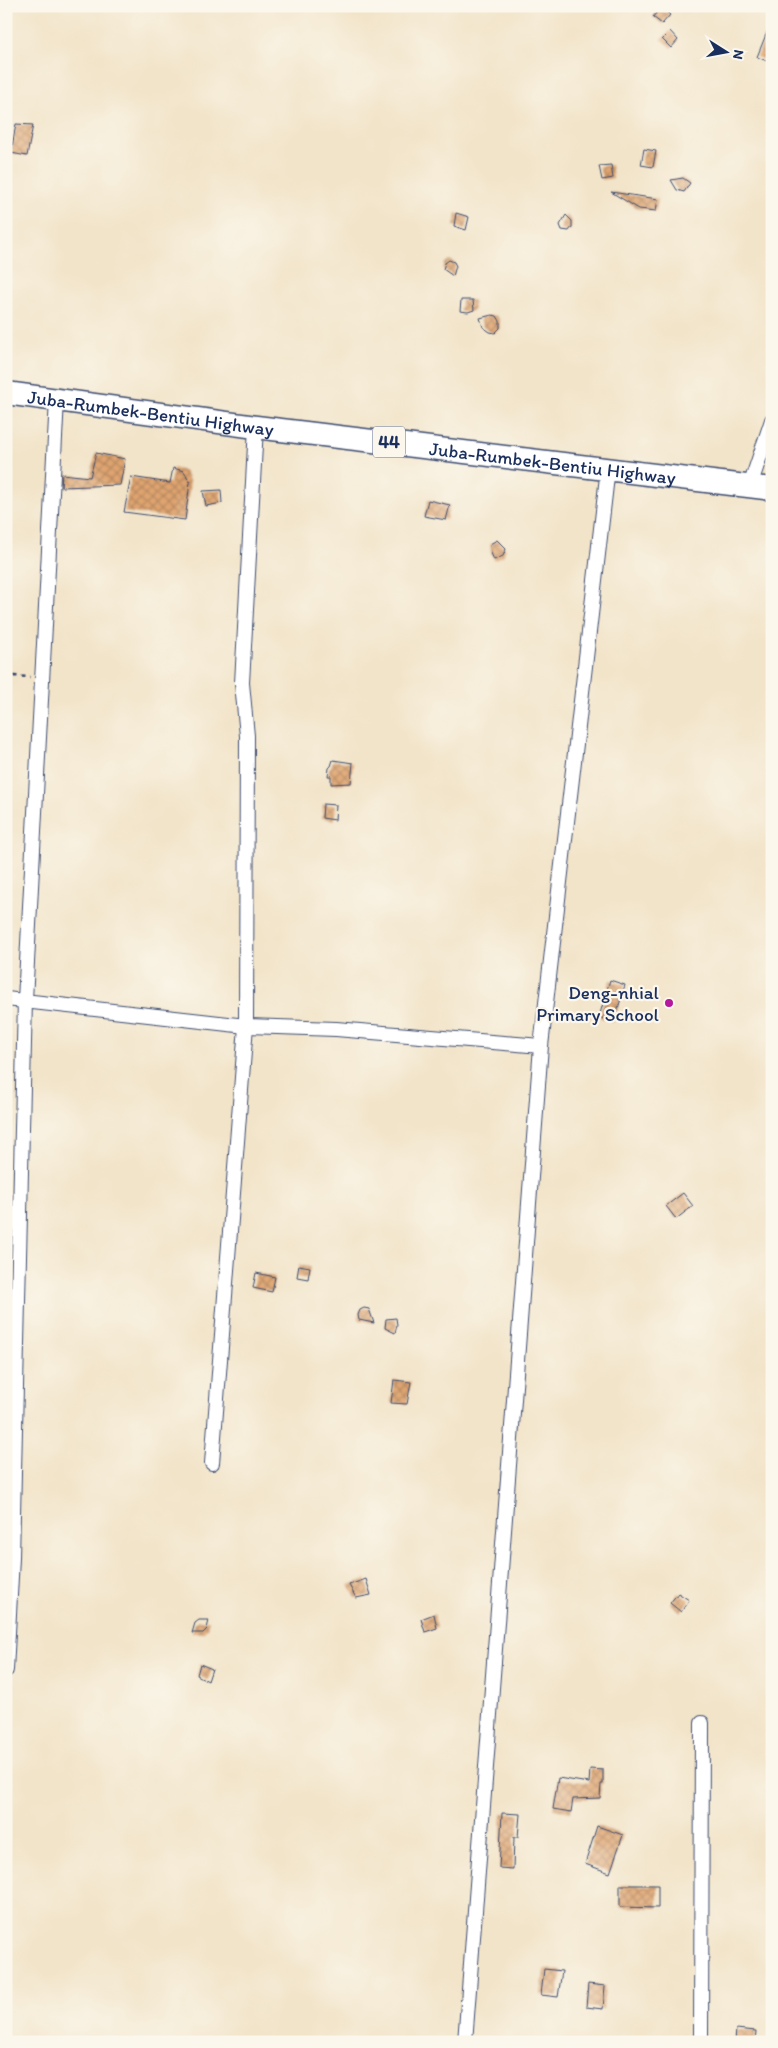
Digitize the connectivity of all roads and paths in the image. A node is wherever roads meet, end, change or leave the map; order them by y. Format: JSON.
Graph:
{"nodes":[{"id":1,"x":6,"y":393,"type":"edge"},
{"id":2,"x":56,"y":400,"type":"junction"},
{"id":3,"x":772,"y":420,"type":"edge"},
{"id":4,"x":256,"y":427,"type":"junction"},
{"id":5,"x":608,"y":468,"type":"junction"},
{"id":6,"x":750,"y":486,"type":"junction"},
{"id":7,"x":772,"y":489,"type":"edge"},
{"id":8,"x":41,"y":678,"type":"junction"},
{"id":9,"x":6,"y":679,"type":"edge"},
{"id":10,"x":6,"y":999,"type":"edge"},
{"id":11,"x":25,"y":1000,"type":"junction"},
{"id":12,"x":246,"y":1026,"type":"junction"},
{"id":13,"x":541,"y":1046,"type":"junction"},
{"id":14,"x":212,"y":1463,"type":"dead end"},
{"id":15,"x":6,"y":1670,"type":"edge"},
{"id":16,"x":702,"y":1723,"type":"dead end"},
{"id":17,"x":465,"y":2042,"type":"edge"},
{"id":18,"x":701,"y":2042,"type":"edge"}],
"edges":[{"from":1,"to":2,"type":"main road","name":"Juba-Rumbek-Bentiu Highway","number":"44"},
{"from":2,"to":4,"type":"main road","name":"Juba-Rumbek-Bentiu Highway","number":"44"},
{"from":2,"to":8,"type":"street"},
{"from":3,"to":6,"type":"street"},
{"from":4,"to":5,"type":"main road","name":"Juba-Rumbek-Bentiu Highway","number":"44"},
{"from":4,"to":12,"type":"street"},
{"from":5,"to":6,"type":"main road","name":"Juba-Rumbek-Bentiu Highway","number":"44"},
{"from":5,"to":13,"type":"street"},
{"from":6,"to":7,"type":"main road","name":"Juba-Rumbek-Bentiu Highway","number":"44"},
{"from":8,"to":9,"type":"path"},
{"from":8,"to":11,"type":"street"},
{"from":10,"to":11,"type":"street"},
{"from":11,"to":12,"type":"street"},
{"from":11,"to":15,"type":"street"},
{"from":12,"to":13,"type":"street"},
{"from":12,"to":14,"type":"street"},
{"from":13,"to":17,"type":"street"},
{"from":16,"to":18,"type":"street"}]}
